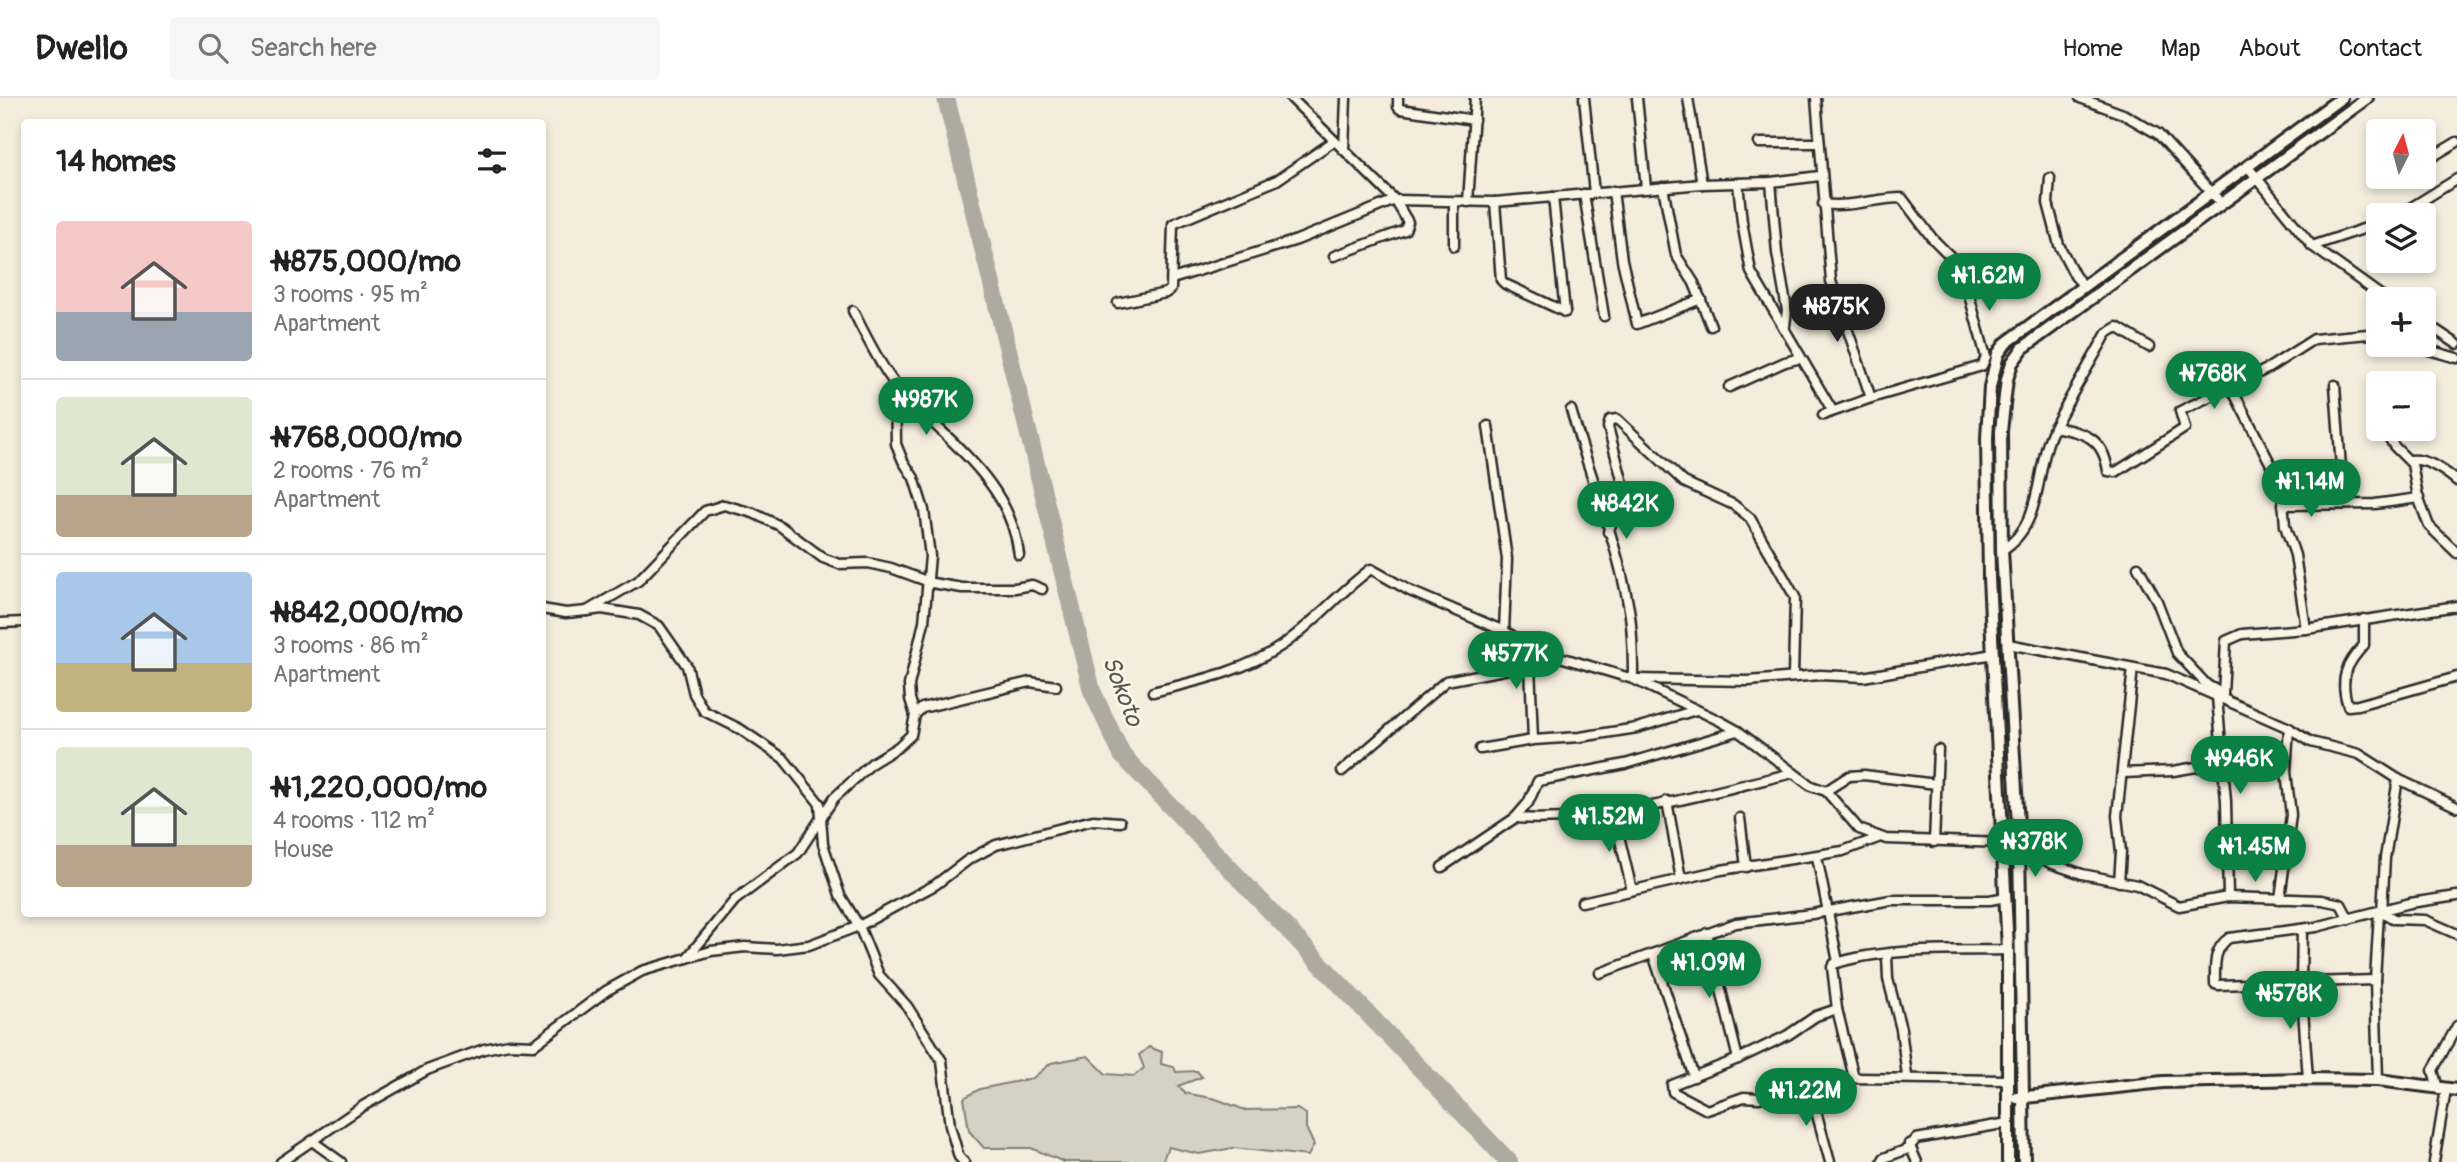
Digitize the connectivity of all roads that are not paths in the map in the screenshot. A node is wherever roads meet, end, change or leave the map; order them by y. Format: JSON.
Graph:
{"nodes":[{"id":1,"x":1291,"y":98,"type":"edge"},
{"id":2,"x":1346,"y":98,"type":"edge"},
{"id":3,"x":1398,"y":98,"type":"edge"},
{"id":4,"x":1475,"y":98,"type":"edge"},
{"id":5,"x":1584,"y":98,"type":"edge"},
{"id":6,"x":1637,"y":98,"type":"edge"},
{"id":7,"x":1688,"y":98,"type":"edge"},
{"id":8,"x":1816,"y":98,"type":"edge"},
{"id":9,"x":2080,"y":98,"type":"edge"},
{"id":10,"x":2341,"y":98,"type":"edge"},
{"id":11,"x":2367,"y":98,"type":"edge"},
{"id":12,"x":1474,"y":120,"type":"junction"},
{"id":13,"x":1335,"y":141,"type":"junction"},
{"id":14,"x":1759,"y":143,"type":"dead end"},
{"id":15,"x":1819,"y":143,"type":"junction"},
{"id":16,"x":2456,"y":146,"type":"edge"},
{"id":17,"x":1344,"y":150,"type":"junction"},
{"id":18,"x":2436,"y":155,"type":"edge"},
{"id":19,"x":2248,"y":167,"type":"junction"},
{"id":20,"x":1820,"y":176,"type":"junction"},
{"id":21,"x":2050,"y":178,"type":"dead end"},
{"id":22,"x":2257,"y":179,"type":"junction"},
{"id":23,"x":2457,"y":179,"type":"edge"},
{"id":24,"x":1771,"y":182,"type":"junction"},
{"id":25,"x":1738,"y":183,"type":"junction"},
{"id":26,"x":1702,"y":184,"type":"junction"},
{"id":27,"x":1663,"y":187,"type":"junction"},
{"id":28,"x":1646,"y":188,"type":"junction"},
{"id":29,"x":1613,"y":191,"type":"junction"},
{"id":30,"x":2213,"y":192,"type":"junction"},
{"id":31,"x":1594,"y":193,"type":"junction"},
{"id":32,"x":1584,"y":194,"type":"junction"},
{"id":33,"x":1553,"y":197,"type":"junction"},
{"id":34,"x":1395,"y":200,"type":"junction"},
{"id":35,"x":1454,"y":202,"type":"junction"},
{"id":36,"x":1468,"y":202,"type":"junction"},
{"id":37,"x":1495,"y":202,"type":"junction"},
{"id":38,"x":2418,"y":203,"type":"edge"},
{"id":39,"x":1823,"y":204,"type":"junction"},
{"id":40,"x":2222,"y":204,"type":"junction"},
{"id":41,"x":2366,"y":228,"type":"edge"},
{"id":42,"x":1454,"y":246,"type":"dead end"},
{"id":43,"x":2312,"y":246,"type":"junction"},
{"id":44,"x":1334,"y":256,"type":"dead end"},
{"id":45,"x":1172,"y":279,"type":"junction"},
{"id":46,"x":2083,"y":285,"type":"junction"},
{"id":47,"x":2369,"y":287,"type":"edge"},
{"id":48,"x":1701,"y":299,"type":"junction"},
{"id":49,"x":1118,"y":303,"type":"dead end"},
{"id":50,"x":853,"y":311,"type":"dead end"},
{"id":51,"x":1604,"y":316,"type":"dead end"},
{"id":52,"x":1711,"y":326,"type":"dead end"},
{"id":53,"x":1785,"y":326,"type":"junction"},
{"id":54,"x":2436,"y":330,"type":"edge"},
{"id":55,"x":2366,"y":334,"type":"edge"},
{"id":56,"x":2457,"y":344,"type":"edge"},
{"id":57,"x":2149,"y":348,"type":"dead end"},
{"id":58,"x":2436,"y":352,"type":"edge"},
{"id":59,"x":1801,"y":358,"type":"junction"},
{"id":60,"x":2457,"y":358,"type":"edge"},
{"id":61,"x":895,"y":384,"type":"junction"},
{"id":62,"x":2334,"y":385,"type":"dead end"},
{"id":63,"x":1729,"y":387,"type":"dead end"},
{"id":64,"x":2228,"y":388,"type":"junction"},
{"id":65,"x":1871,"y":398,"type":"junction"},
{"id":66,"x":1571,"y":410,"type":"dead end"},
{"id":67,"x":1832,"y":410,"type":"junction"},
{"id":68,"x":1823,"y":415,"type":"dead end"},
{"id":69,"x":1488,"y":426,"type":"dead end"},
{"id":70,"x":2054,"y":427,"type":"junction"},
{"id":71,"x":2391,"y":441,"type":"edge"},
{"id":72,"x":2410,"y":460,"type":"junction"},
{"id":73,"x":2457,"y":481,"type":"edge"},
{"id":74,"x":2419,"y":498,"type":"junction"},
{"id":75,"x":2340,"y":504,"type":"junction"},
{"id":76,"x":2283,"y":505,"type":"junction"},
{"id":77,"x":1608,"y":532,"type":"junction"},
{"id":78,"x":2002,"y":550,"type":"junction"},
{"id":79,"x":2457,"y":554,"type":"edge"},
{"id":80,"x":1019,"y":555,"type":"dead end"},
{"id":81,"x":2138,"y":566,"type":"dead end"},
{"id":82,"x":926,"y":582,"type":"junction"},
{"id":83,"x":1042,"y":589,"type":"dead end"},
{"id":84,"x":2457,"y":606,"type":"edge"},
{"id":85,"x":546,"y":610,"type":"edge"},
{"id":86,"x":587,"y":611,"type":"junction"},
{"id":87,"x":2364,"y":619,"type":"junction"},
{"id":88,"x":21,"y":622,"type":"edge"},
{"id":89,"x":0,"y":623,"type":"edge"},
{"id":90,"x":2306,"y":629,"type":"junction"},
{"id":91,"x":1504,"y":631,"type":"junction"},
{"id":92,"x":2008,"y":644,"type":"junction"},
{"id":93,"x":1537,"y":650,"type":"junction"},
{"id":94,"x":1993,"y":654,"type":"junction"},
{"id":95,"x":1530,"y":665,"type":"junction"},
{"id":96,"x":2133,"y":668,"type":"junction"},
{"id":97,"x":1793,"y":676,"type":"junction"},
{"id":98,"x":2457,"y":677,"type":"edge"},
{"id":99,"x":1633,"y":679,"type":"junction"},
{"id":100,"x":1056,"y":686,"type":"dead end"},
{"id":101,"x":1153,"y":692,"type":"dead end"},
{"id":102,"x":2220,"y":695,"type":"junction"},
{"id":103,"x":1696,"y":710,"type":"junction"},
{"id":104,"x":915,"y":715,"type":"junction"},
{"id":105,"x":2289,"y":728,"type":"junction"},
{"id":106,"x":1738,"y":731,"type":"junction"},
{"id":107,"x":1533,"y":740,"type":"junction"},
{"id":108,"x":1480,"y":748,"type":"dead end"},
{"id":109,"x":1938,"y":750,"type":"dead end"},
{"id":110,"x":2221,"y":763,"type":"junction"},
{"id":111,"x":1342,"y":771,"type":"dead end"},
{"id":112,"x":1793,"y":773,"type":"junction"},
{"id":113,"x":2122,"y":773,"type":"junction"},
{"id":114,"x":2398,"y":779,"type":"junction"},
{"id":115,"x":1936,"y":784,"type":"junction"},
{"id":116,"x":1826,"y":791,"type":"junction"},
{"id":117,"x":1667,"y":801,"type":"junction"},
{"id":118,"x":2457,"y":807,"type":"edge"},
{"id":119,"x":1614,"y":811,"type":"junction"},
{"id":120,"x":822,"y":814,"type":"junction"},
{"id":121,"x":1515,"y":818,"type":"junction"},
{"id":122,"x":1740,"y":818,"type":"dead end"},
{"id":123,"x":1120,"y":822,"type":"dead end"},
{"id":124,"x":1878,"y":838,"type":"junction"},
{"id":125,"x":1934,"y":842,"type":"junction"},
{"id":126,"x":2004,"y":843,"type":"junction"},
{"id":127,"x":2019,"y":843,"type":"junction"},
{"id":128,"x":1817,"y":857,"type":"junction"},
{"id":129,"x":1442,"y":867,"type":"dead end"},
{"id":130,"x":1746,"y":867,"type":"junction"},
{"id":131,"x":1681,"y":879,"type":"junction"},
{"id":132,"x":2119,"y":882,"type":"junction"},
{"id":133,"x":1632,"y":890,"type":"junction"},
{"id":134,"x":2457,"y":896,"type":"edge"},
{"id":135,"x":2006,"y":897,"type":"junction"},
{"id":136,"x":2228,"y":897,"type":"junction"},
{"id":137,"x":2280,"y":900,"type":"junction"},
{"id":138,"x":1582,"y":901,"type":"dead end"},
{"id":139,"x":1826,"y":911,"type":"junction"},
{"id":140,"x":2380,"y":912,"type":"junction"},
{"id":141,"x":2349,"y":919,"type":"junction"},
{"id":142,"x":859,"y":926,"type":"junction"},
{"id":143,"x":2302,"y":929,"type":"junction"},
{"id":144,"x":1707,"y":933,"type":"junction"},
{"id":145,"x":2457,"y":934,"type":"edge"},
{"id":146,"x":2008,"y":950,"type":"junction"},
{"id":147,"x":1653,"y":954,"type":"junction"},
{"id":148,"x":1887,"y":955,"type":"junction"},
{"id":149,"x":687,"y":958,"type":"junction"},
{"id":150,"x":1838,"y":962,"type":"junction"},
{"id":151,"x":1600,"y":973,"type":"dead end"},
{"id":152,"x":2375,"y":980,"type":"junction"},
{"id":153,"x":2301,"y":982,"type":"junction"},
{"id":154,"x":1837,"y":1009,"type":"junction"},
{"id":155,"x":2457,"y":1026,"type":"edge"},
{"id":156,"x":1738,"y":1059,"type":"junction"},
{"id":157,"x":1906,"y":1076,"type":"junction"},
{"id":158,"x":1694,"y":1077,"type":"junction"},
{"id":159,"x":1854,"y":1078,"type":"junction"},
{"id":160,"x":2308,"y":1079,"type":"junction"},
{"id":161,"x":2007,"y":1080,"type":"junction"},
{"id":162,"x":2378,"y":1080,"type":"junction"},
{"id":163,"x":1809,"y":1086,"type":"junction"},
{"id":164,"x":2447,"y":1089,"type":"edge"},
{"id":165,"x":2008,"y":1098,"type":"junction"},
{"id":166,"x":2024,"y":1098,"type":"junction"},
{"id":167,"x":2008,"y":1123,"type":"junction"},
{"id":168,"x":312,"y":1141,"type":"junction"},
{"id":169,"x":1909,"y":1144,"type":"junction"},
{"id":170,"x":281,"y":1162,"type":"edge"},
{"id":171,"x":341,"y":1162,"type":"edge"},
{"id":172,"x":964,"y":1162,"type":"edge"},
{"id":173,"x":1830,"y":1162,"type":"edge"},
{"id":174,"x":1882,"y":1162,"type":"edge"},
{"id":175,"x":1917,"y":1162,"type":"edge"},
{"id":176,"x":2008,"y":1162,"type":"edge"},
{"id":177,"x":2024,"y":1162,"type":"edge"},
{"id":178,"x":2434,"y":1162,"type":"edge"}],
"edges":[{"from":1,"to":13,"type":"street"},
{"from":2,"to":17,"type":"street"},
{"from":3,"to":12,"type":"street"},
{"from":4,"to":12,"type":"street"},
{"from":5,"to":31,"type":"street"},
{"from":6,"to":28,"type":"street"},
{"from":7,"to":26,"type":"street"},
{"from":8,"to":15,"type":"street"},
{"from":9,"to":30,"type":"street"},
{"from":10,"to":19,"type":"street"},
{"from":11,"to":22,"type":"street"},
{"from":12,"to":36,"type":"street"},
{"from":13,"to":17,"type":"street"},
{"from":13,"to":45,"type":"street"},
{"from":14,"to":15,"type":"street"},
{"from":15,"to":20,"type":"street"},
{"from":16,"to":18,"type":"street"},
{"from":17,"to":34,"type":"street"},
{"from":19,"to":22,"type":"street"},
{"from":19,"to":30,"type":"street"},
{"from":20,"to":24,"type":"street"},
{"from":20,"to":39,"type":"street"},
{"from":21,"to":46,"type":"street"},
{"from":22,"to":40,"type":"street"},
{"from":22,"to":43,"type":"street"},
{"from":23,"to":38,"type":"street"},
{"from":24,"to":25,"type":"street"},
{"from":24,"to":53,"type":"street"},
{"from":25,"to":26,"type":"street"},
{"from":25,"to":53,"type":"street"},
{"from":26,"to":27,"type":"street"},
{"from":27,"to":28,"type":"street"},
{"from":27,"to":48,"type":"street"},
{"from":28,"to":29,"type":"street"},
{"from":29,"to":31,"type":"street"},
{"from":29,"to":48,"type":"street"},
{"from":30,"to":40,"type":"street"},
{"from":30,"to":46,"type":"street"},
{"from":31,"to":32,"type":"street"},
{"from":32,"to":33,"type":"street"},
{"from":32,"to":51,"type":"street"},
{"from":33,"to":37,"type":"street"},
{"from":33,"to":37,"type":"street"},
{"from":34,"to":35,"type":"street"},
{"from":34,"to":44,"type":"street"},
{"from":34,"to":45,"type":"street"},
{"from":35,"to":36,"type":"street"},
{"from":35,"to":42,"type":"street"},
{"from":36,"to":37,"type":"street"},
{"from":39,"to":65,"type":"street"},
{"from":39,"to":65,"type":"street"},
{"from":40,"to":78,"type":"street"},
{"from":41,"to":43,"type":"street"},
{"from":43,"to":47,"type":"street"},
{"from":45,"to":49,"type":"street"},
{"from":46,"to":94,"type":"street"},
{"from":48,"to":52,"type":"street"},
{"from":50,"to":61,"type":"street"},
{"from":53,"to":59,"type":"street"},
{"from":54,"to":56,"type":"street"},
{"from":55,"to":64,"type":"street"},
{"from":57,"to":70,"type":"street"},
{"from":58,"to":60,"type":"street"},
{"from":59,"to":63,"type":"street"},
{"from":59,"to":67,"type":"street"},
{"from":61,"to":80,"type":"street"},
{"from":61,"to":82,"type":"street"},
{"from":62,"to":75,"type":"street"},
{"from":64,"to":70,"type":"street"},
{"from":64,"to":76,"type":"street"},
{"from":65,"to":67,"type":"street"},
{"from":66,"to":77,"type":"street"},
{"from":67,"to":68,"type":"street"},
{"from":69,"to":91,"type":"street"},
{"from":70,"to":78,"type":"street"},
{"from":71,"to":72,"type":"street"},
{"from":72,"to":73,"type":"street"},
{"from":72,"to":74,"type":"street"},
{"from":74,"to":75,"type":"street"},
{"from":74,"to":79,"type":"street"},
{"from":75,"to":76,"type":"street"},
{"from":76,"to":90,"type":"street"},
{"from":77,"to":97,"type":"street"},
{"from":77,"to":99,"type":"street"},
{"from":78,"to":92,"type":"street"},
{"from":81,"to":102,"type":"street"},
{"from":82,"to":83,"type":"street"},
{"from":82,"to":86,"type":"street"},
{"from":82,"to":104,"type":"street"},
{"from":84,"to":87,"type":"street"},
{"from":85,"to":86,"type":"street"},
{"from":86,"to":120,"type":"street"},
{"from":87,"to":90,"type":"street"},
{"from":87,"to":98,"type":"street"},
{"from":88,"to":89,"type":"street"},
{"from":90,"to":102,"type":"street"},
{"from":91,"to":93,"type":"street"},
{"from":91,"to":101,"type":"street"},
{"from":92,"to":96,"type":"street"},
{"from":92,"to":127,"type":"street"},
{"from":93,"to":95,"type":"street"},
{"from":93,"to":99,"type":"street"},
{"from":94,"to":97,"type":"street"},
{"from":94,"to":126,"type":"street"},
{"from":95,"to":107,"type":"street"},
{"from":95,"to":111,"type":"street"},
{"from":96,"to":102,"type":"street"},
{"from":96,"to":113,"type":"street"},
{"from":97,"to":99,"type":"street"},
{"from":99,"to":103,"type":"street"},
{"from":100,"to":104,"type":"street"},
{"from":102,"to":105,"type":"street"},
{"from":102,"to":110,"type":"street"},
{"from":103,"to":106,"type":"street"},
{"from":103,"to":107,"type":"street"},
{"from":104,"to":120,"type":"street"},
{"from":105,"to":114,"type":"street"},
{"from":105,"to":137,"type":"street"},
{"from":106,"to":112,"type":"street"},
{"from":106,"to":121,"type":"street"},
{"from":107,"to":108,"type":"street"},
{"from":109,"to":115,"type":"street"},
{"from":110,"to":113,"type":"street"},
{"from":110,"to":136,"type":"street"},
{"from":112,"to":116,"type":"street"},
{"from":112,"to":117,"type":"street"},
{"from":113,"to":132,"type":"street"},
{"from":114,"to":118,"type":"street"},
{"from":114,"to":140,"type":"street"},
{"from":115,"to":116,"type":"street"},
{"from":115,"to":125,"type":"street"},
{"from":116,"to":124,"type":"street"},
{"from":117,"to":119,"type":"street"},
{"from":117,"to":131,"type":"street"},
{"from":119,"to":121,"type":"street"},
{"from":119,"to":133,"type":"street"},
{"from":120,"to":142,"type":"street"},
{"from":120,"to":149,"type":"street"},
{"from":121,"to":129,"type":"street"},
{"from":122,"to":130,"type":"street"},
{"from":123,"to":142,"type":"street"},
{"from":124,"to":125,"type":"street"},
{"from":124,"to":128,"type":"street"},
{"from":125,"to":126,"type":"street"},
{"from":126,"to":135,"type":"street"},
{"from":127,"to":132,"type":"street"},
{"from":127,"to":166,"type":"street"},
{"from":128,"to":130,"type":"street"},
{"from":128,"to":139,"type":"street"},
{"from":130,"to":131,"type":"street"},
{"from":131,"to":133,"type":"street"},
{"from":132,"to":136,"type":"street"},
{"from":133,"to":138,"type":"street"},
{"from":134,"to":140,"type":"street"},
{"from":135,"to":139,"type":"street"},
{"from":135,"to":146,"type":"street"},
{"from":136,"to":137,"type":"street"},
{"from":137,"to":141,"type":"street"},
{"from":139,"to":144,"type":"street"},
{"from":139,"to":150,"type":"street"},
{"from":140,"to":141,"type":"street"},
{"from":140,"to":145,"type":"street"},
{"from":140,"to":152,"type":"street"},
{"from":141,"to":143,"type":"street"},
{"from":142,"to":149,"type":"street"},
{"from":142,"to":172,"type":"street"},
{"from":143,"to":153,"type":"street"},
{"from":143,"to":153,"type":"street"},
{"from":144,"to":147,"type":"street"},
{"from":144,"to":156,"type":"street"},
{"from":146,"to":148,"type":"street"},
{"from":146,"to":161,"type":"street"},
{"from":147,"to":151,"type":"street"},
{"from":147,"to":158,"type":"street"},
{"from":148,"to":150,"type":"street"},
{"from":148,"to":157,"type":"street"},
{"from":149,"to":168,"type":"street"},
{"from":150,"to":154,"type":"street"},
{"from":152,"to":153,"type":"street"},
{"from":152,"to":162,"type":"street"},
{"from":153,"to":160,"type":"street"},
{"from":154,"to":156,"type":"street"},
{"from":154,"to":159,"type":"street"},
{"from":155,"to":164,"type":"street"},
{"from":156,"to":158,"type":"street"},
{"from":157,"to":159,"type":"street"},
{"from":157,"to":161,"type":"street"},
{"from":158,"to":163,"type":"street"},
{"from":159,"to":163,"type":"street"},
{"from":160,"to":162,"type":"street"},
{"from":160,"to":166,"type":"street"},
{"from":161,"to":165,"type":"street"},
{"from":162,"to":164,"type":"street"},
{"from":163,"to":173,"type":"street"},
{"from":164,"to":178,"type":"street"},
{"from":165,"to":166,"type":"street"},
{"from":165,"to":167,"type":"street"},
{"from":166,"to":177,"type":"street"},
{"from":167,"to":169,"type":"street"},
{"from":167,"to":176,"type":"street"},
{"from":168,"to":170,"type":"street"},
{"from":168,"to":171,"type":"street"},
{"from":169,"to":174,"type":"street"},
{"from":169,"to":175,"type":"street"}]}
